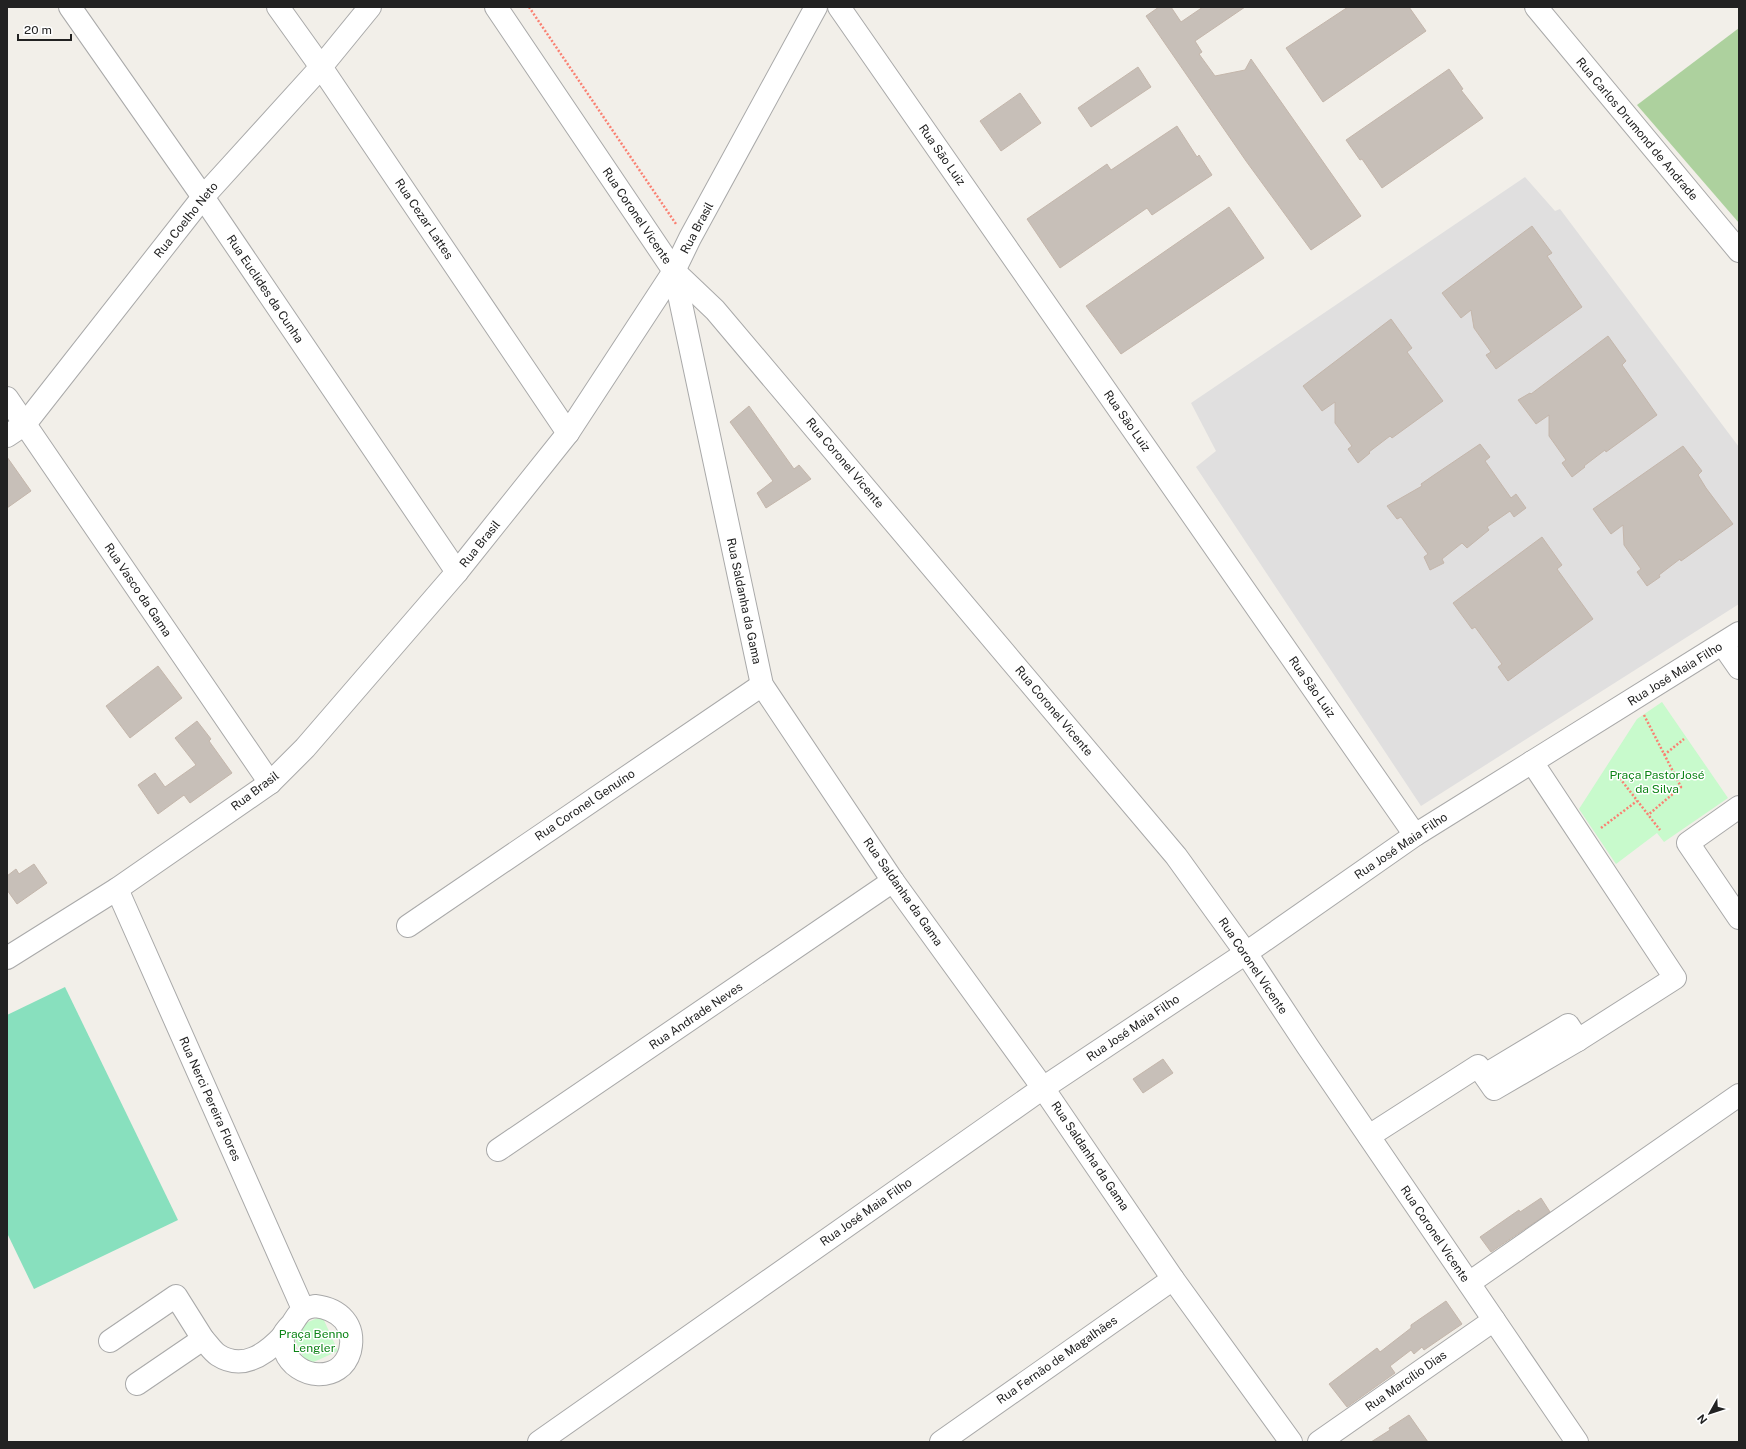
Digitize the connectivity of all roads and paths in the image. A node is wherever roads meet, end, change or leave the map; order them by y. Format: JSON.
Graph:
{"nodes":[{"id":1,"x":70,"y":7,"type":"edge"},
{"id":2,"x":278,"y":7,"type":"edge"},
{"id":3,"x":370,"y":7,"type":"edge"},
{"id":4,"x":496,"y":7,"type":"edge"},
{"id":5,"x":529,"y":7,"type":"edge"},
{"id":6,"x":816,"y":7,"type":"edge"},
{"id":7,"x":839,"y":7,"type":"edge"},
{"id":8,"x":1536,"y":7,"type":"edge"},
{"id":9,"x":320,"y":66,"type":"junction"},
{"id":10,"x":203,"y":197,"type":"junction"},
{"id":11,"x":690,"y":238,"type":"junction"},
{"id":12,"x":1739,"y":251,"type":"edge"},
{"id":13,"x":674,"y":271,"type":"junction"},
{"id":14,"x":7,"y":398,"type":"edge"},
{"id":15,"x":16,"y":430,"type":"edge"},
{"id":16,"x":568,"y":432,"type":"junction"},
{"id":17,"x":457,"y":572,"type":"junction"},
{"id":18,"x":1731,"y":639,"type":"edge"},
{"id":19,"x":1739,"y":668,"type":"edge"},
{"id":20,"x":762,"y":685,"type":"junction"},
{"id":21,"x":1636,"y":698,"type":"junction"},
{"id":22,"x":1684,"y":739,"type":"dead end"},
{"id":23,"x":1664,"y":755,"type":"junction"},
{"id":24,"x":1532,"y":762,"type":"junction"},
{"id":25,"x":1615,"y":772,"type":"dead end"},
{"id":26,"x":270,"y":782,"type":"junction"},
{"id":27,"x":1638,"y":801,"type":"junction"},
{"id":28,"x":1739,"y":807,"type":"edge"},
{"id":29,"x":1648,"y":814,"type":"junction"},
{"id":30,"x":1601,"y":828,"type":"dead end"},
{"id":31,"x":1660,"y":830,"type":"dead end"},
{"id":32,"x":1415,"y":835,"type":"junction"},
{"id":33,"x":893,"y":881,"type":"junction"},
{"id":34,"x":117,"y":889,"type":"junction"},
{"id":35,"x":1739,"y":918,"type":"edge"},
{"id":36,"x":408,"y":926,"type":"dead end"},
{"id":37,"x":9,"y":953,"type":"edge"},
{"id":38,"x":1246,"y":953,"type":"junction"},
{"id":39,"x":1043,"y":1088,"type":"junction"},
{"id":40,"x":1739,"y":1095,"type":"edge"},
{"id":41,"x":1369,"y":1136,"type":"junction"},
{"id":42,"x":498,"y":1150,"type":"dead end"},
{"id":43,"x":1173,"y":1279,"type":"junction"},
{"id":44,"x":1469,"y":1283,"type":"junction"},
{"id":45,"x":303,"y":1309,"type":"junction"},
{"id":46,"x":1494,"y":1320,"type":"junction"},
{"id":47,"x":283,"y":1336,"type":"junction"},
{"id":48,"x":203,"y":1339,"type":"junction"},
{"id":49,"x":110,"y":1341,"type":"dead end"},
{"id":50,"x":137,"y":1384,"type":"dead end"},
{"id":51,"x":539,"y":1442,"type":"edge"},
{"id":52,"x":941,"y":1442,"type":"edge"},
{"id":53,"x":1291,"y":1442,"type":"edge"},
{"id":54,"x":1318,"y":1442,"type":"edge"},
{"id":55,"x":1577,"y":1442,"type":"edge"}],
"edges":[{"from":1,"to":10,"type":"street","name":"Rua Euclides da Cunha"},
{"from":2,"to":9,"type":"street","name":"Rua Cezar Lattes"},
{"from":3,"to":9,"type":"street","name":"Rua Coelho Neto"},
{"from":4,"to":13,"type":"street","name":"Rua Coronel Vicente"},
{"from":5,"to":11,"type":"path"},
{"from":6,"to":11,"type":"street","name":"Rua Brasil"},
{"from":7,"to":32,"type":"street","name":"Rua São Luiz"},
{"from":8,"to":12,"type":"street","name":"Rua Carlos Drumond de Andrade"},
{"from":9,"to":10,"type":"street","name":"Rua Coelho Neto"},
{"from":9,"to":16,"type":"street","name":"Rua Cezar Lattes"},
{"from":10,"to":15,"type":"street","name":"Rua Coelho Neto"},
{"from":10,"to":17,"type":"street","name":"Rua Euclides da Cunha"},
{"from":11,"to":13,"type":"street","name":"Rua Brasil"},
{"from":13,"to":16,"type":"street","name":"Rua Brasil"},
{"from":13,"to":20,"type":"street","name":"Rua Saldanha da Gama"},
{"from":13,"to":38,"type":"street","name":"Rua Coronel Vicente"},
{"from":14,"to":15,"type":"street","name":"Rua Vasco da Gama"},
{"from":15,"to":26,"type":"street","name":"Rua Vasco da Gama"},
{"from":16,"to":17,"type":"street","name":"Rua Brasil"},
{"from":17,"to":26,"type":"street","name":"Rua Brasil"},
{"from":18,"to":19,"type":"street"},
{"from":18,"to":21,"type":"street","name":"Rua José Maia Filho"},
{"from":20,"to":33,"type":"street","name":"Rua Saldanha da Gama"},
{"from":20,"to":36,"type":"street","name":"Rua Coronel Genuíno"},
{"from":21,"to":23,"type":"path"},
{"from":21,"to":24,"type":"street","name":"Rua José Maia Filho"},
{"from":22,"to":23,"type":"path"},
{"from":23,"to":29,"type":"path"},
{"from":24,"to":32,"type":"street","name":"Rua José Maia Filho"},
{"from":24,"to":41,"type":"street"},
{"from":25,"to":27,"type":"path"},
{"from":26,"to":34,"type":"street","name":"Rua Brasil"},
{"from":27,"to":29,"type":"path"},
{"from":27,"to":30,"type":"path"},
{"from":28,"to":35,"type":"street"},
{"from":29,"to":31,"type":"path"},
{"from":32,"to":38,"type":"street","name":"Rua José Maia Filho"},
{"from":33,"to":39,"type":"street","name":"Rua Saldanha da Gama"},
{"from":33,"to":42,"type":"street","name":"Rua Andrade Neves"},
{"from":34,"to":37,"type":"street","name":"Rua Brasil"},
{"from":34,"to":45,"type":"street","name":"Rua Nerci Pereira Flores"},
{"from":38,"to":39,"type":"street","name":"Rua José Maia Filho"},
{"from":38,"to":41,"type":"street","name":"Rua Coronel Vicente"},
{"from":39,"to":43,"type":"street","name":"Rua Saldanha da Gama"},
{"from":39,"to":51,"type":"street","name":"Rua José Maia Filho"},
{"from":40,"to":44,"type":"street"},
{"from":41,"to":44,"type":"street","name":"Rua Coronel Vicente"},
{"from":43,"to":52,"type":"street","name":"Rua Fernão de Magalhães"},
{"from":43,"to":53,"type":"street","name":"Rua Saldanha da Gama"},
{"from":44,"to":46,"type":"street","name":"Rua Coronel Vicente"},
{"from":45,"to":47,"type":"street"},
{"from":45,"to":47,"type":"street"},
{"from":46,"to":54,"type":"street","name":"Rua Marcílio Dias"},
{"from":46,"to":55,"type":"street","name":"Rua Coronel Vicente"},
{"from":47,"to":48,"type":"street"},
{"from":48,"to":49,"type":"street"},
{"from":48,"to":50,"type":"street"}]}
